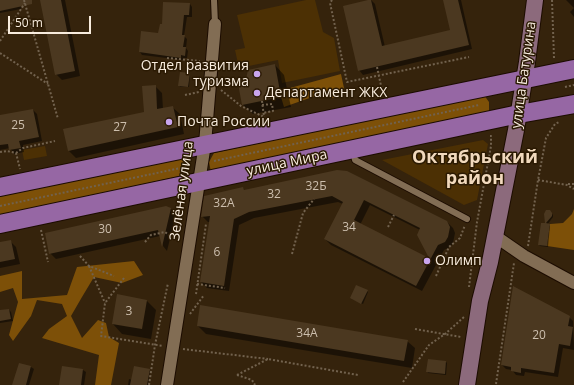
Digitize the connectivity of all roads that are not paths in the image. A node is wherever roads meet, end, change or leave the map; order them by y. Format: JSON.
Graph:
{"nodes":[{"id":1,"x":214,"y":0,"type":"edge"},
{"id":2,"x":535,"y":0,"type":"edge"},
{"id":3,"x":215,"y":24,"type":"joint"},
{"id":4,"x":570,"y":76,"type":"edge"},
{"id":5,"x":524,"y":78,"type":"junction"},
{"id":6,"x":569,"y":98,"type":"edge"},
{"id":7,"x":519,"y":114,"type":"junction"},
{"id":8,"x":205,"y":144,"type":"junction"},
{"id":9,"x":353,"y":149,"type":"junction"},
{"id":10,"x":198,"y":182,"type":"junction"},
{"id":11,"x":0,"y":187,"type":"edge"},
{"id":12,"x":467,"y":220,"type":"road end"},
{"id":13,"x":0,"y":224,"type":"edge"},
{"id":14,"x":495,"y":236,"type":"junction"},
{"id":15,"x":574,"y":283,"type":"edge"},
{"id":16,"x":167,"y":385,"type":"edge"},
{"id":17,"x":467,"y":385,"type":"edge"}],
"edges":[{"from":1,"to":3,"type":"lane","name":"Зелёная улица"},
{"from":2,"to":5,"type":"main road","name":"улица Батурина"},
{"from":3,"to":8,"type":"street","name":"Зелёная улица"},
{"from":4,"to":5,"type":"main road"},
{"from":5,"to":7,"type":"main road","name":"улица Батурина"},
{"from":5,"to":8,"type":"main road"},
{"from":6,"to":7,"type":"main road","name":"улица Мира"},
{"from":7,"to":9,"type":"main road","name":"улица Мира"},
{"from":7,"to":14,"type":"main road","name":"улица Батурина"},
{"from":8,"to":10,"type":"street","name":"Зелёная улица"},
{"from":8,"to":11,"type":"main road"},
{"from":9,"to":10,"type":"main road","name":"улица Мира"},
{"from":9,"to":12,"type":"lane"},
{"from":10,"to":13,"type":"main road","name":"улица Мира"},
{"from":10,"to":16,"type":"street","name":"Зелёная улица"},
{"from":14,"to":15,"type":"street"},
{"from":14,"to":17,"type":"main road","name":"улица Батурина"}]}
